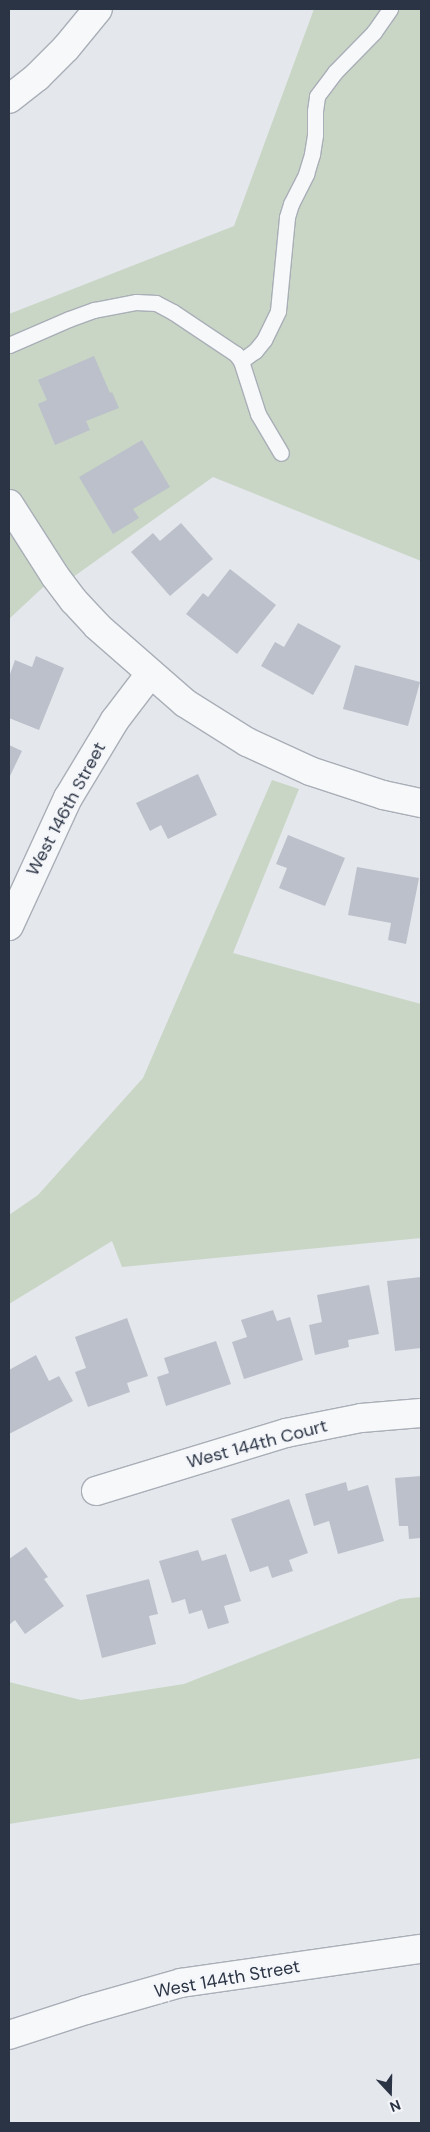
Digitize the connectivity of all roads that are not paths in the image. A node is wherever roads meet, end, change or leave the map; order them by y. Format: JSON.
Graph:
{"nodes":[{"id":1,"x":98,"y":9,"type":"edge"},
{"id":2,"x":390,"y":9,"type":"edge"},
{"id":3,"x":9,"y":99,"type":"edge"},
{"id":4,"x":9,"y":345,"type":"edge"},
{"id":5,"x":241,"y":361,"type":"junction"},
{"id":6,"x":281,"y":453,"type":"dead end"},
{"id":7,"x":9,"y":504,"type":"edge"},
{"id":8,"x":150,"y":674,"type":"junction"},
{"id":9,"x":421,"y":803,"type":"edge"},
{"id":10,"x":9,"y":926,"type":"edge"},
{"id":11,"x":421,"y":1413,"type":"edge"},
{"id":12,"x":96,"y":1491,"type":"dead end"},
{"id":13,"x":421,"y":1949,"type":"edge"},
{"id":14,"x":9,"y":2035,"type":"edge"}],
"edges":[{"from":1,"to":3,"type":"street"},
{"from":2,"to":5,"type":"lane"},
{"from":4,"to":5,"type":"lane"},
{"from":5,"to":6,"type":"lane"},
{"from":7,"to":8,"type":"street"},
{"from":8,"to":9,"type":"street"},
{"from":8,"to":10,"type":"street","name":"West 146th Street"},
{"from":11,"to":12,"type":"street","name":"West 144th Court"},
{"from":13,"to":14,"type":"street","name":"West 144th Street"}]}
